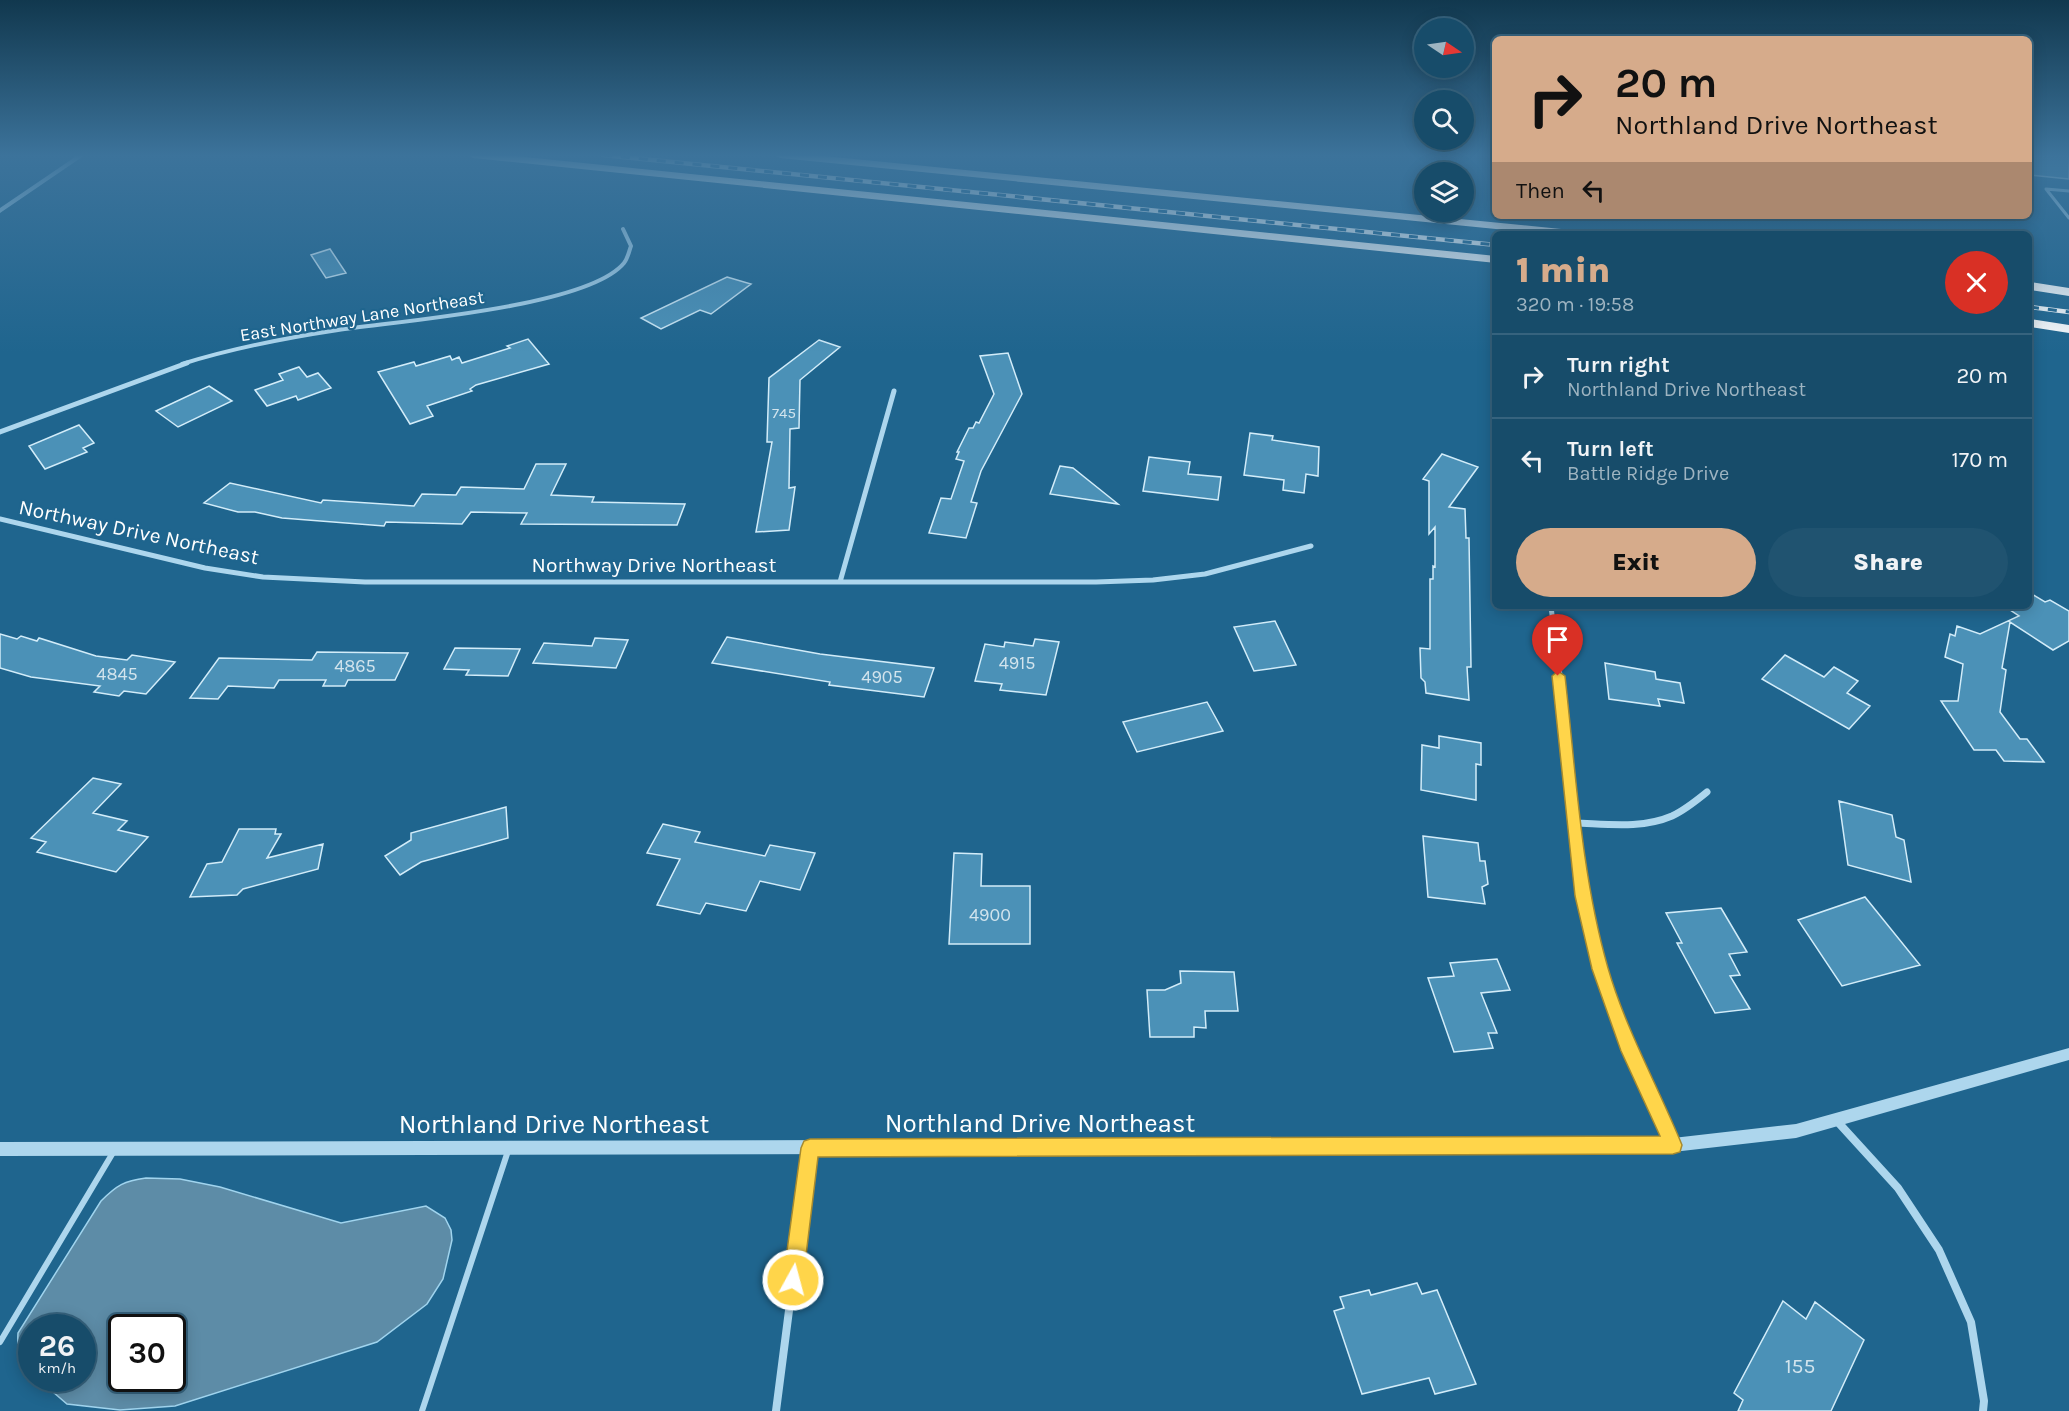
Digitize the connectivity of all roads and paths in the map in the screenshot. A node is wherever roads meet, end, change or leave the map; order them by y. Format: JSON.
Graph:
{"nodes":[{"id":1,"x":1115,"y":221,"type":"edge"},
{"id":2,"x":1448,"y":221,"type":"edge"},
{"id":3,"x":623,"y":229,"type":"dead end"},
{"id":4,"x":1551,"y":231,"type":"edge"},
{"id":5,"x":1492,"y":260,"type":"edge"},
{"id":6,"x":2032,"y":286,"type":"edge"},
{"id":7,"x":2069,"y":292,"type":"edge"},
{"id":8,"x":2032,"y":323,"type":"edge"},
{"id":9,"x":2069,"y":329,"type":"edge"},
{"id":10,"x":894,"y":391,"type":"dead end"},
{"id":11,"x":0,"y":432,"type":"edge"},
{"id":12,"x":0,"y":519,"type":"edge"},
{"id":13,"x":1311,"y":546,"type":"dead end"},
{"id":14,"x":840,"y":582,"type":"junction"},
{"id":15,"x":1551,"y":609,"type":"edge"},
{"id":16,"x":1707,"y":792,"type":"dead end"},
{"id":17,"x":1575,"y":823,"type":"junction"},
{"id":18,"x":2069,"y":1054,"type":"edge"},
{"id":19,"x":1836,"y":1119,"type":"junction"},
{"id":20,"x":1673,"y":1145,"type":"junction"},
{"id":21,"x":509,"y":1148,"type":"junction"},
{"id":22,"x":810,"y":1148,"type":"junction"},
{"id":23,"x":0,"y":1149,"type":"edge"},
{"id":24,"x":115,"y":1149,"type":"junction"},
{"id":25,"x":0,"y":1342,"type":"edge"},
{"id":26,"x":422,"y":1411,"type":"edge"},
{"id":27,"x":776,"y":1411,"type":"edge"},
{"id":28,"x":1983,"y":1411,"type":"edge"}],
"edges":[{"from":1,"to":5,"type":"highway"},
{"from":2,"to":4,"type":"highway"},
{"from":3,"to":11,"type":"street","name":"East Northway Lane Northeast"},
{"from":6,"to":7,"type":"highway"},
{"from":8,"to":9,"type":"highway"},
{"from":10,"to":14,"type":"street"},
{"from":12,"to":14,"type":"street","name":"Northway Drive Northeast"},
{"from":13,"to":14,"type":"street","name":"Northway Drive Northeast"},
{"from":15,"to":17,"type":"street"},
{"from":16,"to":17,"type":"street"},
{"from":17,"to":20,"type":"street"},
{"from":18,"to":19,"type":"street","name":"Northland Drive Northeast"},
{"from":19,"to":20,"type":"street","name":"Northland Drive Northeast"},
{"from":19,"to":28,"type":"street"},
{"from":20,"to":22,"type":"street","name":"Northland Drive Northeast"},
{"from":21,"to":22,"type":"street","name":"Northland Drive Northeast"},
{"from":21,"to":24,"type":"street","name":"Northland Drive Northeast"},
{"from":21,"to":26,"type":"lane"},
{"from":22,"to":27,"type":"street"},
{"from":23,"to":24,"type":"street","name":"Northland Drive Northeast"},
{"from":24,"to":25,"type":"lane"}]}
